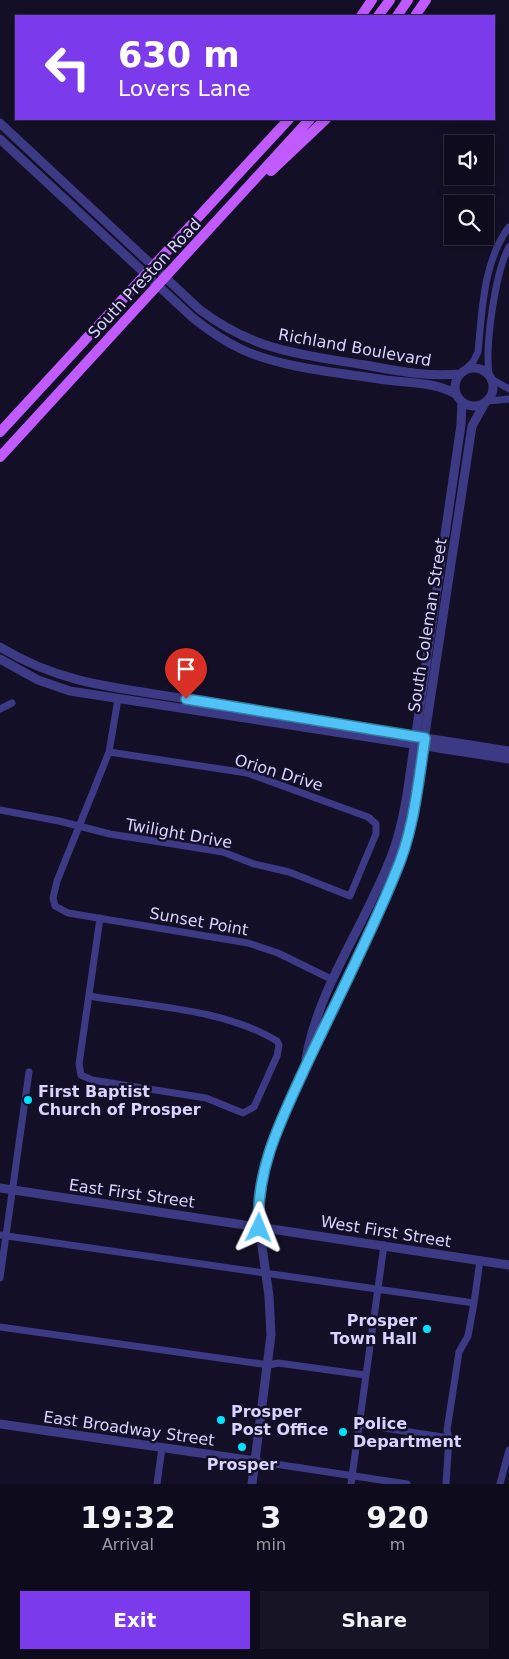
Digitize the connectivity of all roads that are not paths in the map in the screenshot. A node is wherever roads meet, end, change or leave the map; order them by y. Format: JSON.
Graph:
{"nodes":[{"id":1,"x":372,"y":0,"type":"edge"},
{"id":2,"x":390,"y":0,"type":"edge"},
{"id":3,"x":408,"y":0,"type":"edge"},
{"id":4,"x":426,"y":0,"type":"edge"},
{"id":5,"x":362,"y":15,"type":"edge"},
{"id":6,"x":379,"y":15,"type":"edge"},
{"id":7,"x":397,"y":15,"type":"edge"},
{"id":8,"x":416,"y":15,"type":"edge"},
{"id":9,"x":279,"y":120,"type":"edge"},
{"id":10,"x":288,"y":120,"type":"edge"},
{"id":11,"x":309,"y":120,"type":"edge"},
{"id":12,"x":325,"y":120,"type":"edge"},
{"id":13,"x":0,"y":123,"type":"edge"},
{"id":14,"x":0,"y":139,"type":"edge"},
{"id":15,"x":242,"y":169,"type":"junction"},
{"id":16,"x":62,"y":182,"type":"junction"},
{"id":17,"x":55,"y":189,"type":"junction"},
{"id":18,"x":237,"y":199,"type":"junction"},
{"id":19,"x":509,"y":227,"type":"edge"},
{"id":20,"x":509,"y":247,"type":"edge"},
{"id":21,"x":149,"y":271,"type":"junction"},
{"id":22,"x":165,"y":278,"type":"junction"},
{"id":23,"x":157,"y":286,"type":"junction"},
{"id":24,"x":482,"y":311,"type":"junction"},
{"id":25,"x":493,"y":313,"type":"junction"},
{"id":26,"x":365,"y":365,"type":"junction"},
{"id":27,"x":462,"y":372,"type":"junction"},
{"id":28,"x":364,"y":376,"type":"junction"},
{"id":29,"x":491,"y":377,"type":"junction"},
{"id":30,"x":509,"y":389,"type":"edge"},
{"id":31,"x":459,"y":398,"type":"junction"},
{"id":32,"x":509,"y":399,"type":"edge"},
{"id":33,"x":487,"y":402,"type":"junction"},
{"id":34,"x":0,"y":432,"type":"edge"},
{"id":35,"x":0,"y":457,"type":"edge"},
{"id":36,"x":455,"y":467,"type":"junction"},
{"id":37,"x":467,"y":469,"type":"junction"},
{"id":38,"x":434,"y":606,"type":"junction"},
{"id":39,"x":445,"y":608,"type":"junction"},
{"id":40,"x":0,"y":647,"type":"edge"},
{"id":41,"x":0,"y":659,"type":"edge"},
{"id":42,"x":120,"y":688,"type":"junction"},
{"id":43,"x":118,"y":699,"type":"junction"},
{"id":44,"x":12,"y":703,"type":"dead end"},
{"id":45,"x":0,"y":710,"type":"edge"},
{"id":46,"x":292,"y":721,"type":"junction"},
{"id":47,"x":413,"y":740,"type":"junction"},
{"id":48,"x":424,"y":742,"type":"junction"},
{"id":49,"x":509,"y":751,"type":"edge"},
{"id":50,"x":109,"y":752,"type":"junction"},
{"id":51,"x":509,"y":760,"type":"edge"},
{"id":52,"x":0,"y":810,"type":"edge"},
{"id":53,"x":80,"y":826,"type":"junction"},
{"id":54,"x":350,"y":896,"type":"joint"},
{"id":55,"x":100,"y":918,"type":"junction"},
{"id":56,"x":333,"y":980,"type":"junction"},
{"id":57,"x":344,"y":986,"type":"junction"},
{"id":58,"x":89,"y":996,"type":"junction"},
{"id":59,"x":29,"y":1072,"type":"dead end"},
{"id":60,"x":304,"y":1072,"type":"junction"},
{"id":61,"x":0,"y":1188,"type":"edge"},
{"id":62,"x":12,"y":1190,"type":"junction"},
{"id":63,"x":259,"y":1228,"type":"junction"},
{"id":64,"x":3,"y":1236,"type":"edge"},
{"id":65,"x":384,"y":1245,"type":"junction"},
{"id":66,"x":480,"y":1260,"type":"junction"},
{"id":67,"x":509,"y":1265,"type":"edge"},
{"id":68,"x":265,"y":1272,"type":"junction"},
{"id":69,"x":0,"y":1278,"type":"edge"},
{"id":70,"x":378,"y":1288,"type":"junction"},
{"id":71,"x":474,"y":1303,"type":"junction"},
{"id":72,"x":0,"y":1327,"type":"edge"},
{"id":73,"x":269,"y":1365,"type":"junction"},
{"id":74,"x":365,"y":1375,"type":"junction"},
{"id":75,"x":0,"y":1424,"type":"edge"},
{"id":76,"x":358,"y":1424,"type":"junction"},
{"id":77,"x":450,"y":1438,"type":"junction"},
{"id":78,"x":162,"y":1448,"type":"junction"},
{"id":79,"x":509,"y":1450,"type":"edge"},
{"id":80,"x":254,"y":1461,"type":"junction"},
{"id":81,"x":352,"y":1480,"type":"edge"},
{"id":82,"x":157,"y":1484,"type":"edge"},
{"id":83,"x":252,"y":1484,"type":"edge"},
{"id":84,"x":406,"y":1484,"type":"edge"},
{"id":85,"x":446,"y":1484,"type":"edge"},
{"id":86,"x":500,"y":1484,"type":"edge"}],
"edges":[{"from":1,"to":5,"type":"main road"},
{"from":2,"to":6,"type":"main road"},
{"from":3,"to":7,"type":"main road"},
{"from":4,"to":8,"type":"main road"},
{"from":9,"to":15,"type":"main road"},
{"from":10,"to":15,"type":"main road","name":"South Preston Road"},
{"from":11,"to":18,"type":"main road","name":"South Preston Road"},
{"from":12,"to":18,"type":"main road"},
{"from":13,"to":16,"type":"street","name":"Richland Boulevard"},
{"from":14,"to":17,"type":"street","name":"Richland Boulevard"},
{"from":15,"to":21,"type":"main road","name":"South Preston Road"},
{"from":16,"to":17,"type":"street"},
{"from":16,"to":21,"type":"street","name":"Richland Boulevard"},
{"from":17,"to":21,"type":"street","name":"Richland Boulevard"},
{"from":18,"to":22,"type":"main road","name":"South Preston Road"},
{"from":19,"to":24,"type":"street"},
{"from":20,"to":25,"type":"street"},
{"from":21,"to":22,"type":"street","name":"Richland Boulevard"},
{"from":21,"to":23,"type":"street","name":"Richland Boulevard"},
{"from":21,"to":34,"type":"main road","name":"South Preston Road"},
{"from":22,"to":23,"type":"main road","name":"South Preston Road"},
{"from":22,"to":26,"type":"street","name":"Richland Boulevard"},
{"from":23,"to":28,"type":"street","name":"Richland Boulevard"},
{"from":23,"to":35,"type":"main road","name":"South Preston Road"},
{"from":24,"to":25,"type":"street"},
{"from":24,"to":27,"type":"street"},
{"from":25,"to":29,"type":"street"},
{"from":26,"to":27,"type":"street","name":"Richland Boulevard"},
{"from":26,"to":28,"type":"street"},
{"from":27,"to":29,"type":"street"},
{"from":27,"to":31,"type":"street"},
{"from":28,"to":31,"type":"street","name":"Richland Boulevard"},
{"from":29,"to":30,"type":"street"},
{"from":29,"to":33,"type":"street"},
{"from":31,"to":33,"type":"street"},
{"from":31,"to":36,"type":"street","name":"South Coleman Street"},
{"from":32,"to":33,"type":"street"},
{"from":33,"to":37,"type":"street","name":"South Coleman Street"},
{"from":36,"to":37,"type":"street"},
{"from":36,"to":38,"type":"street","name":"South Coleman Street"},
{"from":37,"to":39,"type":"street","name":"South Coleman Street"},
{"from":38,"to":39,"type":"street"},
{"from":38,"to":47,"type":"street","name":"South Coleman Street"},
{"from":39,"to":48,"type":"street","name":"South Coleman Street"},
{"from":40,"to":42,"type":"street"},
{"from":41,"to":43,"type":"street"},
{"from":42,"to":43,"type":"street"},
{"from":42,"to":46,"type":"street"},
{"from":43,"to":46,"type":"street"},
{"from":43,"to":50,"type":"street"},
{"from":44,"to":45,"type":"street"},
{"from":46,"to":47,"type":"street"},
{"from":47,"to":48,"type":"street"},
{"from":47,"to":56,"type":"street","name":"South Coleman Street"},
{"from":48,"to":49,"type":"street"},
{"from":48,"to":51,"type":"street"},
{"from":48,"to":57,"type":"street","name":"South Coleman Street"},
{"from":50,"to":53,"type":"street"},
{"from":50,"to":54,"type":"street","name":"Orion Drive"},
{"from":52,"to":53,"type":"street","name":"Twilight Drive"},
{"from":53,"to":54,"type":"street","name":"Twilight Drive"},
{"from":53,"to":55,"type":"street","name":"Sunset Point"},
{"from":55,"to":56,"type":"street","name":"Sunset Point"},
{"from":55,"to":58,"type":"street"},
{"from":56,"to":57,"type":"street"},
{"from":56,"to":60,"type":"street","name":"South Coleman Street"},
{"from":57,"to":60,"type":"street","name":"South Coleman Street"},
{"from":58,"to":58,"type":"street"},
{"from":59,"to":62,"type":"street"},
{"from":60,"to":63,"type":"street","name":"South Coleman Street"},
{"from":61,"to":62,"type":"street","name":"East First Street"},
{"from":62,"to":63,"type":"street","name":"East First Street"},
{"from":62,"to":64,"type":"street"},
{"from":63,"to":65,"type":"street","name":"West First Street"},
{"from":63,"to":68,"type":"street","name":"South Coleman Street"},
{"from":64,"to":68,"type":"street"},
{"from":64,"to":69,"type":"street"},
{"from":65,"to":66,"type":"street","name":"West First Street"},
{"from":65,"to":70,"type":"street"},
{"from":66,"to":67,"type":"street","name":"West First Street"},
{"from":66,"to":71,"type":"street"},
{"from":68,"to":70,"type":"street"},
{"from":68,"to":73,"type":"street","name":"South Coleman Street"},
{"from":70,"to":71,"type":"street"},
{"from":70,"to":74,"type":"street"},
{"from":71,"to":77,"type":"street"},
{"from":72,"to":73,"type":"street"},
{"from":73,"to":74,"type":"street"},
{"from":73,"to":80,"type":"street","name":"South Coleman Street"},
{"from":74,"to":76,"type":"street"},
{"from":75,"to":78,"type":"street","name":"East Broadway Street"},
{"from":76,"to":77,"type":"street"},
{"from":76,"to":81,"type":"street"},
{"from":77,"to":85,"type":"street"},
{"from":78,"to":80,"type":"street","name":"East Broadway Street"},
{"from":78,"to":82,"type":"street"},
{"from":79,"to":86,"type":"street"},
{"from":80,"to":81,"type":"street"},
{"from":80,"to":83,"type":"street","name":"South Coleman Street"},
{"from":81,"to":84,"type":"street"}]}
